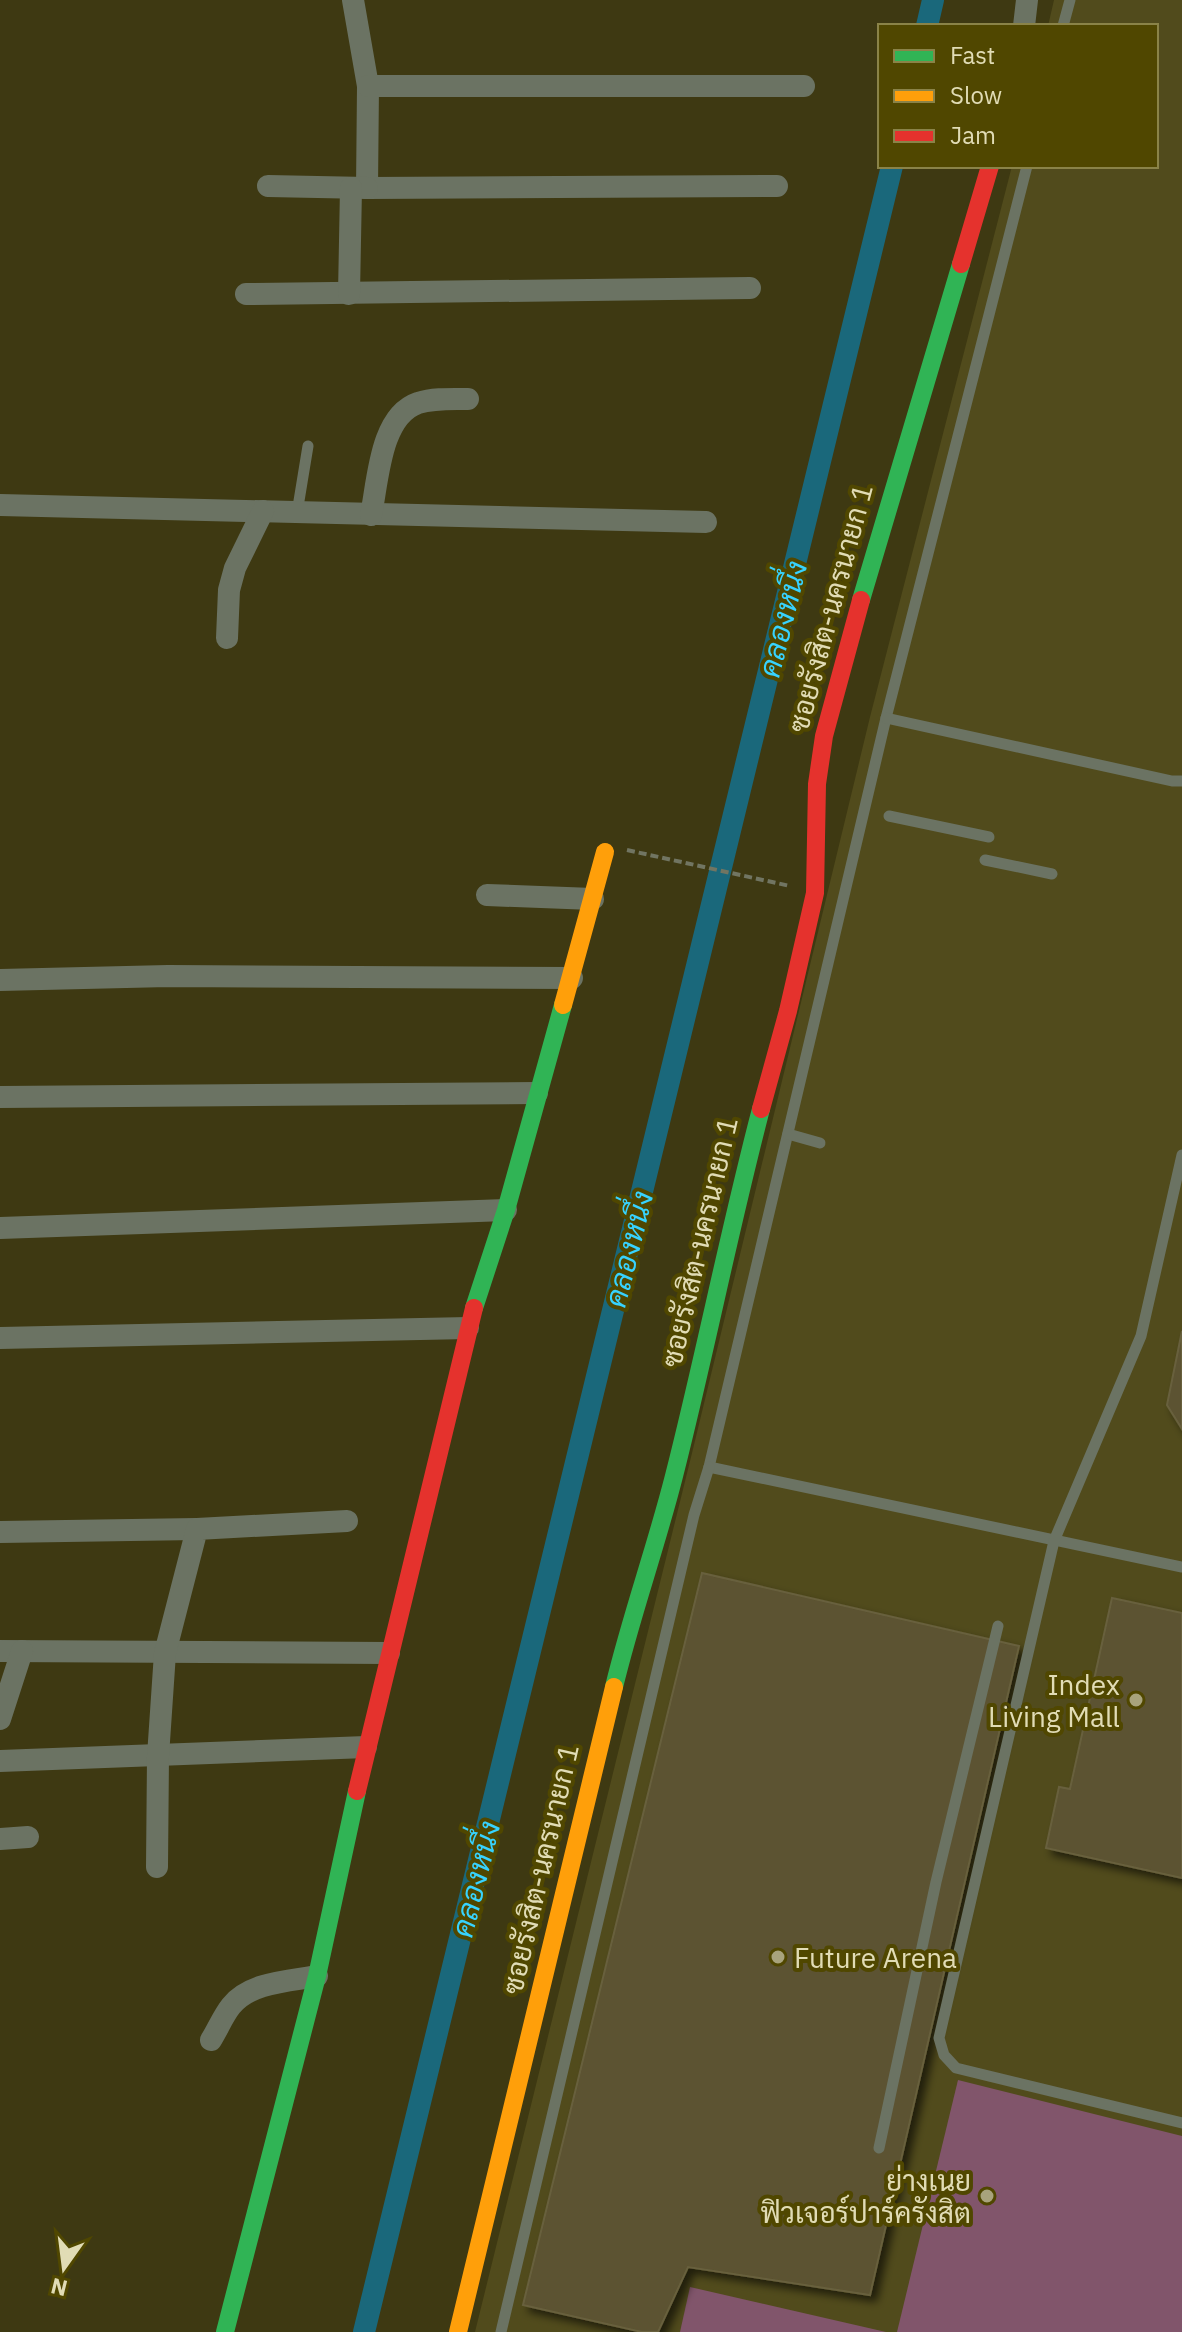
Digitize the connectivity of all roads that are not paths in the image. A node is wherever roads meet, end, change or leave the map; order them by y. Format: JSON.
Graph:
{"nodes":[{"id":1,"x":1027,"y":0,"type":"edge"},
{"id":2,"x":1070,"y":0,"type":"edge"},
{"id":3,"x":355,"y":1,"type":"edge"},
{"id":4,"x":1024,"y":24,"type":"edge"},
{"id":5,"x":1064,"y":24,"type":"edge"},
{"id":6,"x":368,"y":86,"type":"junction"},
{"id":7,"x":804,"y":86,"type":"dead end"},
{"id":8,"x":989,"y":168,"type":"edge"},
{"id":9,"x":1026,"y":168,"type":"edge"},
{"id":10,"x":268,"y":186,"type":"dead end"},
{"id":11,"x":777,"y":186,"type":"dead end"},
{"id":12,"x":359,"y":188,"type":"junction"},
{"id":13,"x":750,"y":288,"type":"dead end"},
{"id":14,"x":246,"y":294,"type":"dead end"},
{"id":15,"x":349,"y":294,"type":"junction"},
{"id":16,"x":468,"y":399,"type":"dead end"},
{"id":17,"x":308,"y":446,"type":"dead end"},
{"id":18,"x":0,"y":505,"type":"edge"},
{"id":19,"x":263,"y":511,"type":"junction"},
{"id":20,"x":297,"y":513,"type":"junction"},
{"id":21,"x":371,"y":515,"type":"junction"},
{"id":22,"x":706,"y":522,"type":"dead end"},
{"id":23,"x":227,"y":638,"type":"dead end"},
{"id":24,"x":886,"y":718,"type":"junction"},
{"id":25,"x":1182,"y":781,"type":"edge"},
{"id":26,"x":889,"y":816,"type":"dead end"},
{"id":27,"x":989,"y":837,"type":"dead end"},
{"id":28,"x":605,"y":852,"type":"dead end"},
{"id":29,"x":985,"y":860,"type":"dead end"},
{"id":30,"x":1052,"y":874,"type":"dead end"},
{"id":31,"x":487,"y":895,"type":"dead end"},
{"id":32,"x":593,"y":899,"type":"junction"},
{"id":33,"x":572,"y":978,"type":"junction"},
{"id":34,"x":0,"y":980,"type":"edge"},
{"id":35,"x":537,"y":1093,"type":"junction"},
{"id":36,"x":0,"y":1097,"type":"edge"},
{"id":37,"x":788,"y":1134,"type":"junction"},
{"id":38,"x":820,"y":1143,"type":"dead end"},
{"id":39,"x":1182,"y":1155,"type":"edge"},
{"id":40,"x":506,"y":1210,"type":"junction"},
{"id":41,"x":0,"y":1228,"type":"edge"},
{"id":42,"x":468,"y":1328,"type":"junction"},
{"id":43,"x":0,"y":1338,"type":"edge"},
{"id":44,"x":709,"y":1467,"type":"junction"},
{"id":45,"x":347,"y":1521,"type":"dead end"},
{"id":46,"x":197,"y":1529,"type":"junction"},
{"id":47,"x":0,"y":1532,"type":"edge"},
{"id":48,"x":1054,"y":1541,"type":"junction"},
{"id":49,"x":1182,"y":1567,"type":"edge"},
{"id":50,"x":998,"y":1626,"type":"dead end"},
{"id":51,"x":11,"y":1651,"type":"edge"},
{"id":52,"x":165,"y":1653,"type":"junction"},
{"id":53,"x":389,"y":1653,"type":"junction"},
{"id":54,"x":0,"y":1719,"type":"edge"},
{"id":55,"x":366,"y":1747,"type":"junction"},
{"id":56,"x":158,"y":1756,"type":"junction"},
{"id":57,"x":0,"y":1761,"type":"edge"},
{"id":58,"x":28,"y":1837,"type":"dead end"},
{"id":59,"x":0,"y":1839,"type":"edge"},
{"id":60,"x":157,"y":1867,"type":"dead end"},
{"id":61,"x":317,"y":1976,"type":"junction"},
{"id":62,"x":211,"y":2040,"type":"dead end"},
{"id":63,"x":1182,"y":2123,"type":"edge"},
{"id":64,"x":879,"y":2148,"type":"dead end"},
{"id":65,"x":225,"y":2332,"type":"edge"},
{"id":66,"x":458,"y":2332,"type":"edge"},
{"id":67,"x":501,"y":2332,"type":"edge"}],
"edges":[{"from":1,"to":4,"type":"street"},
{"from":2,"to":5,"type":"lane"},
{"from":3,"to":6,"type":"street"},
{"from":6,"to":7,"type":"street"},
{"from":6,"to":12,"type":"street"},
{"from":8,"to":66,"type":"street","name":"ซอยรังสิต-นครนายก 1"},
{"from":9,"to":24,"type":"lane"},
{"from":10,"to":12,"type":"street"},
{"from":11,"to":12,"type":"street"},
{"from":12,"to":15,"type":"street"},
{"from":13,"to":15,"type":"street"},
{"from":14,"to":15,"type":"street"},
{"from":16,"to":21,"type":"street"},
{"from":17,"to":20,"type":"lane"},
{"from":18,"to":19,"type":"street"},
{"from":19,"to":20,"type":"street"},
{"from":19,"to":23,"type":"street"},
{"from":20,"to":21,"type":"street"},
{"from":21,"to":22,"type":"street"},
{"from":24,"to":25,"type":"lane"},
{"from":24,"to":37,"type":"lane"},
{"from":26,"to":27,"type":"lane"},
{"from":28,"to":32,"type":"street"},
{"from":29,"to":30,"type":"lane"},
{"from":31,"to":32,"type":"street"},
{"from":32,"to":33,"type":"street"},
{"from":33,"to":34,"type":"street"},
{"from":33,"to":35,"type":"street"},
{"from":35,"to":36,"type":"street"},
{"from":35,"to":40,"type":"street"},
{"from":37,"to":38,"type":"lane"},
{"from":37,"to":44,"type":"lane"},
{"from":39,"to":48,"type":"lane"},
{"from":40,"to":41,"type":"street"},
{"from":40,"to":42,"type":"street"},
{"from":42,"to":43,"type":"street"},
{"from":42,"to":53,"type":"street"},
{"from":44,"to":48,"type":"lane"},
{"from":44,"to":67,"type":"lane"},
{"from":45,"to":46,"type":"street"},
{"from":46,"to":47,"type":"street"},
{"from":46,"to":52,"type":"street"},
{"from":48,"to":49,"type":"lane"},
{"from":48,"to":63,"type":"lane"},
{"from":50,"to":64,"type":"lane"},
{"from":51,"to":52,"type":"street"},
{"from":51,"to":54,"type":"street"},
{"from":52,"to":53,"type":"street"},
{"from":52,"to":56,"type":"street"},
{"from":53,"to":55,"type":"street"},
{"from":55,"to":56,"type":"street"},
{"from":55,"to":61,"type":"street"},
{"from":56,"to":57,"type":"street"},
{"from":56,"to":60,"type":"street"},
{"from":58,"to":59,"type":"street"},
{"from":61,"to":62,"type":"street"},
{"from":61,"to":65,"type":"street"}]}
